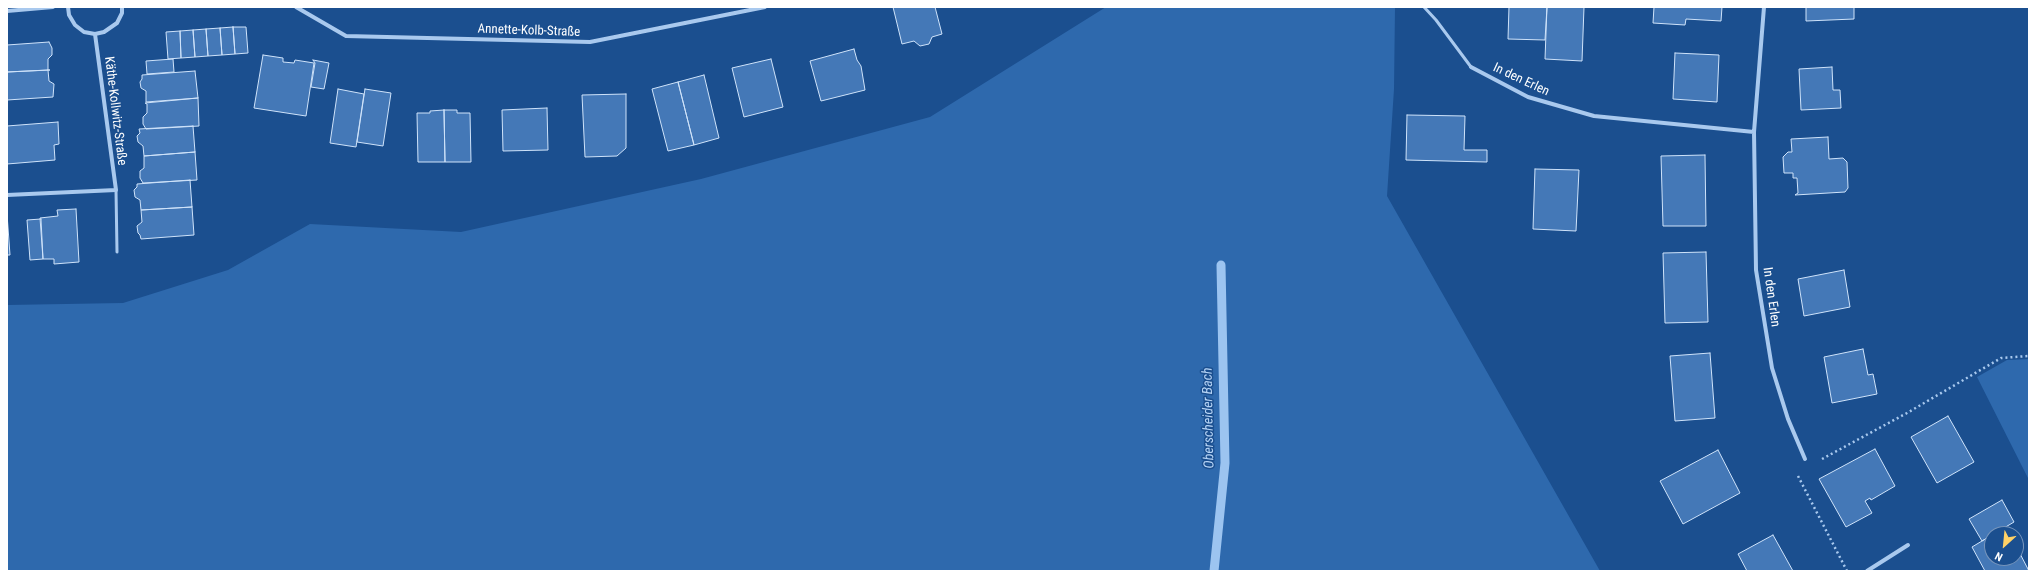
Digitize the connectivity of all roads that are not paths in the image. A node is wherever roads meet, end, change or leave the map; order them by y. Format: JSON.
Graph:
{"nodes":[{"id":1,"x":53,"y":7,"type":"edge"},
{"id":2,"x":68,"y":7,"type":"edge"},
{"id":3,"x":122,"y":7,"type":"edge"},
{"id":4,"x":296,"y":7,"type":"edge"},
{"id":5,"x":765,"y":7,"type":"edge"},
{"id":6,"x":1424,"y":7,"type":"edge"},
{"id":7,"x":1764,"y":7,"type":"edge"},
{"id":8,"x":7,"y":11,"type":"edge"},
{"id":9,"x":95,"y":34,"type":"junction"},
{"id":10,"x":1471,"y":67,"type":"joint"},
{"id":11,"x":1754,"y":132,"type":"junction"},
{"id":12,"x":116,"y":190,"type":"junction"},
{"id":13,"x":7,"y":195,"type":"edge"},
{"id":14,"x":117,"y":252,"type":"dead end"},
{"id":15,"x":1805,"y":459,"type":"road end"},
{"id":16,"x":1908,"y":546,"type":"dead end"},
{"id":17,"x":1867,"y":571,"type":"edge"}],
"edges":[{"from":1,"to":8,"type":"street"},
{"from":2,"to":9,"type":"street"},
{"from":3,"to":9,"type":"street"},
{"from":4,"to":5,"type":"street","name":"Annette-Kolb-Straße"},
{"from":6,"to":10,"type":"lane"},
{"from":7,"to":11,"type":"street","name":"In den Erlen"},
{"from":9,"to":12,"type":"street","name":"Käthe-Kollwitz-Straße"},
{"from":10,"to":11,"type":"street","name":"In den Erlen"},
{"from":11,"to":15,"type":"street","name":"In den Erlen"},
{"from":12,"to":13,"type":"street"},
{"from":12,"to":14,"type":"lane"},
{"from":16,"to":17,"type":"street"}]}
